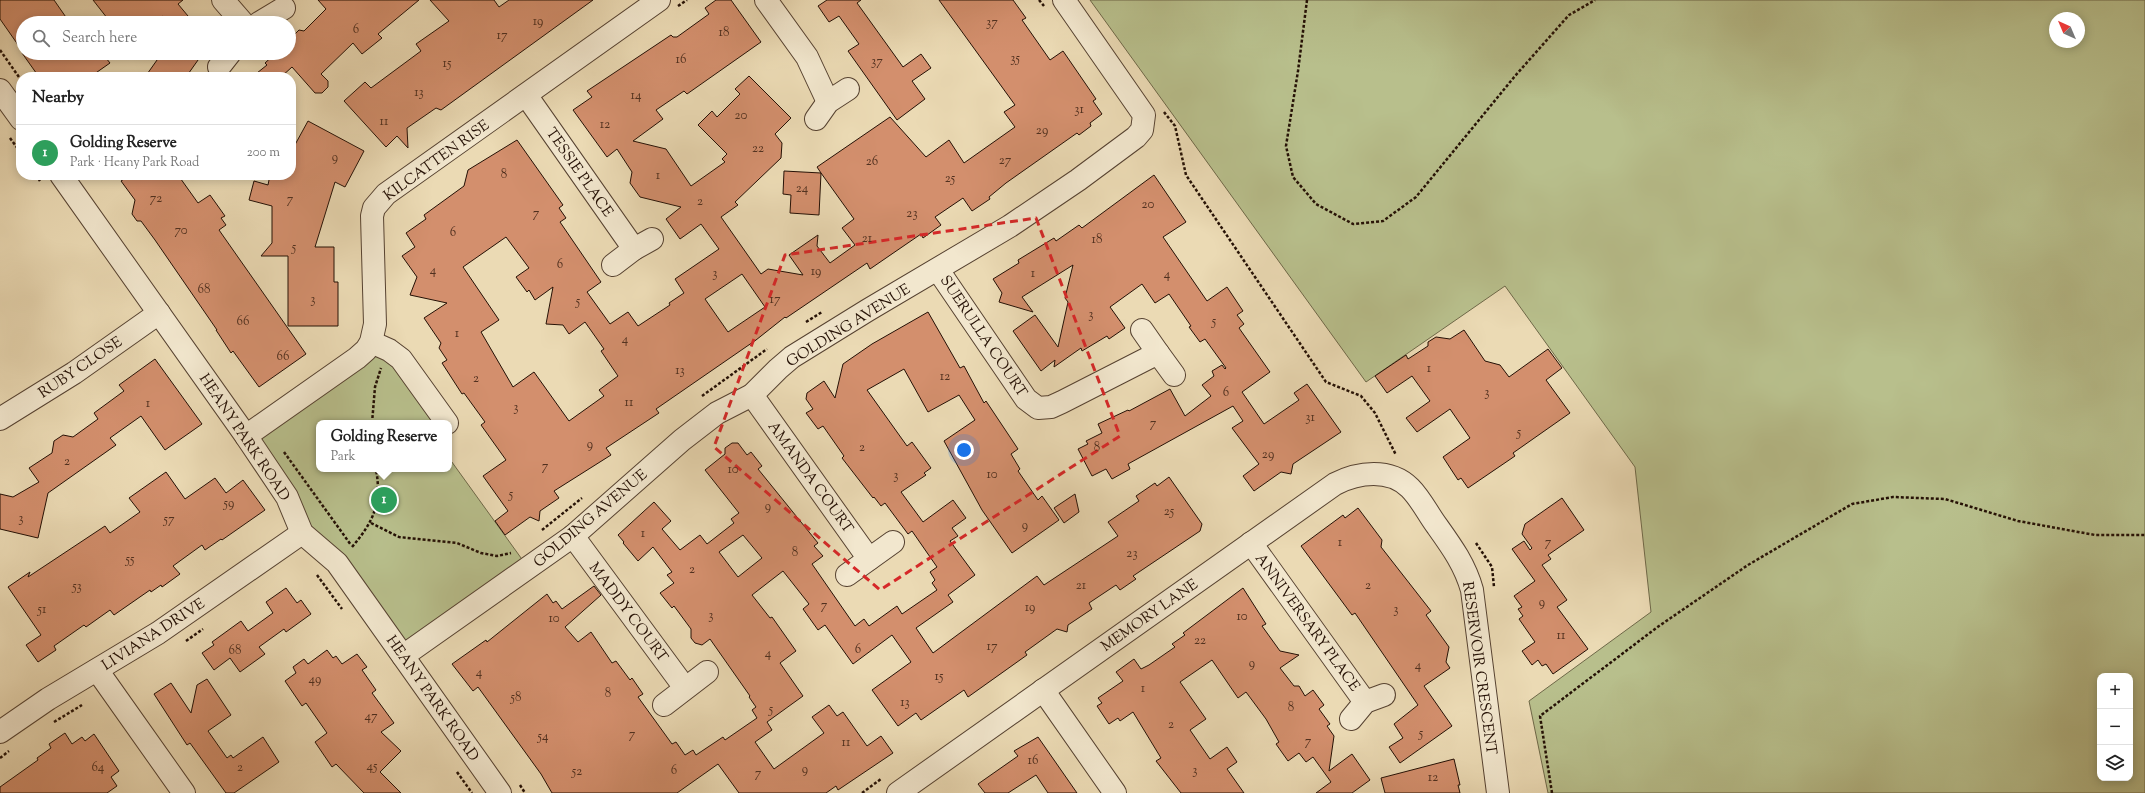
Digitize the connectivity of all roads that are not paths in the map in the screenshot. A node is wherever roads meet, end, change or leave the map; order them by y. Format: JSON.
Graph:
{"nodes":[{"id":1,"x":224,"y":0,"type":"edge"},
{"id":2,"x":659,"y":0,"type":"edge"},
{"id":3,"x":766,"y":0,"type":"edge"},
{"id":4,"x":1064,"y":0,"type":"edge"},
{"id":5,"x":284,"y":8,"type":"dead end"},
{"id":6,"x":237,"y":16,"type":"edge"},
{"id":7,"x":271,"y":16,"type":"edge"},
{"id":8,"x":848,"y":89,"type":"dead end"},
{"id":9,"x":0,"y":90,"type":"edge"},
{"id":10,"x":526,"y":95,"type":"junction"},
{"id":11,"x":16,"y":112,"type":"edge"},
{"id":12,"x":65,"y":180,"type":"edge"},
{"id":13,"x":613,"y":265,"type":"dead end"},
{"id":14,"x":938,"y":270,"type":"junction"},
{"id":15,"x":159,"y":313,"type":"junction"},
{"id":16,"x":1142,"y":330,"type":"dead end"},
{"id":17,"x":371,"y":342,"type":"junction"},
{"id":18,"x":1158,"y":353,"type":"junction"},
{"id":19,"x":1174,"y":375,"type":"dead end"},
{"id":20,"x":752,"y":395,"type":"junction"},
{"id":21,"x":0,"y":419,"type":"edge"},
{"id":22,"x":445,"y":420,"type":"edge"},
{"id":23,"x":246,"y":436,"type":"junction"},
{"id":24,"x":1411,"y":489,"type":"joint"},
{"id":25,"x":302,"y":532,"type":"junction"},
{"id":26,"x":573,"y":536,"type":"junction"},
{"id":27,"x":893,"y":542,"type":"dead end"},
{"id":28,"x":1251,"y":543,"type":"junction"},
{"id":29,"x":869,"y":559,"type":"junction"},
{"id":30,"x":847,"y":575,"type":"dead end"},
{"id":31,"x":403,"y":656,"type":"junction"},
{"id":32,"x":97,"y":670,"type":"junction"},
{"id":33,"x":707,"y":672,"type":"dead end"},
{"id":34,"x":685,"y":688,"type":"junction"},
{"id":35,"x":1043,"y":690,"type":"junction"},
{"id":36,"x":664,"y":705,"type":"dead end"},
{"id":37,"x":1351,"y":719,"type":"dead end"},
{"id":38,"x":0,"y":732,"type":"edge"},
{"id":39,"x":184,"y":793,"type":"edge"},
{"id":40,"x":500,"y":793,"type":"edge"},
{"id":41,"x":898,"y":793,"type":"edge"},
{"id":42,"x":1115,"y":793,"type":"edge"},
{"id":43,"x":1498,"y":793,"type":"edge"}],
"edges":[{"from":1,"to":6,"type":"street"},
{"from":2,"to":10,"type":"street","name":"KILCATTEN RISE"},
{"from":3,"to":8,"type":"street"},
{"from":4,"to":14,"type":"street","name":"GOLDING AVENUE"},
{"from":5,"to":7,"type":"street"},
{"from":9,"to":11,"type":"street"},
{"from":10,"to":13,"type":"street","name":"TESSIE PLACE"},
{"from":10,"to":17,"type":"street","name":"KILCATTEN RISE"},
{"from":12,"to":15,"type":"street","name":"HEANY PARK ROAD"},
{"from":14,"to":18,"type":"street","name":"SUERULLA COURT"},
{"from":14,"to":20,"type":"street","name":"GOLDING AVENUE"},
{"from":15,"to":21,"type":"street","name":"RUBY CLOSE"},
{"from":15,"to":23,"type":"street","name":"HEANY PARK ROAD"},
{"from":16,"to":18,"type":"street"},
{"from":17,"to":22,"type":"street"},
{"from":17,"to":23,"type":"street","name":"KILCATTEN RISE"},
{"from":18,"to":19,"type":"street"},
{"from":20,"to":26,"type":"street","name":"GOLDING AVENUE"},
{"from":20,"to":29,"type":"street","name":"AMANDA COURT"},
{"from":23,"to":25,"type":"street","name":"HEANY PARK ROAD"},
{"from":24,"to":28,"type":"street","name":"MEMORY LANE"},
{"from":24,"to":43,"type":"street","name":"RESERVOIR CRESCENT"},
{"from":25,"to":31,"type":"street","name":"HEANY PARK ROAD"},
{"from":25,"to":32,"type":"street","name":"LIVIANA DRIVE"},
{"from":26,"to":31,"type":"street","name":"GOLDING AVENUE"},
{"from":26,"to":34,"type":"street","name":"MADDY COURT"},
{"from":27,"to":29,"type":"street"},
{"from":28,"to":35,"type":"street","name":"MEMORY LANE"},
{"from":28,"to":37,"type":"street","name":"ANNIVERSARY PLACE"},
{"from":29,"to":30,"type":"street"},
{"from":31,"to":40,"type":"street","name":"HEANY PARK ROAD"},
{"from":32,"to":38,"type":"street","name":"LIVIANA DRIVE"},
{"from":32,"to":39,"type":"street"},
{"from":33,"to":34,"type":"street"},
{"from":34,"to":36,"type":"street"},
{"from":35,"to":41,"type":"street","name":"MEMORY LANE"},
{"from":35,"to":42,"type":"street"}]}
